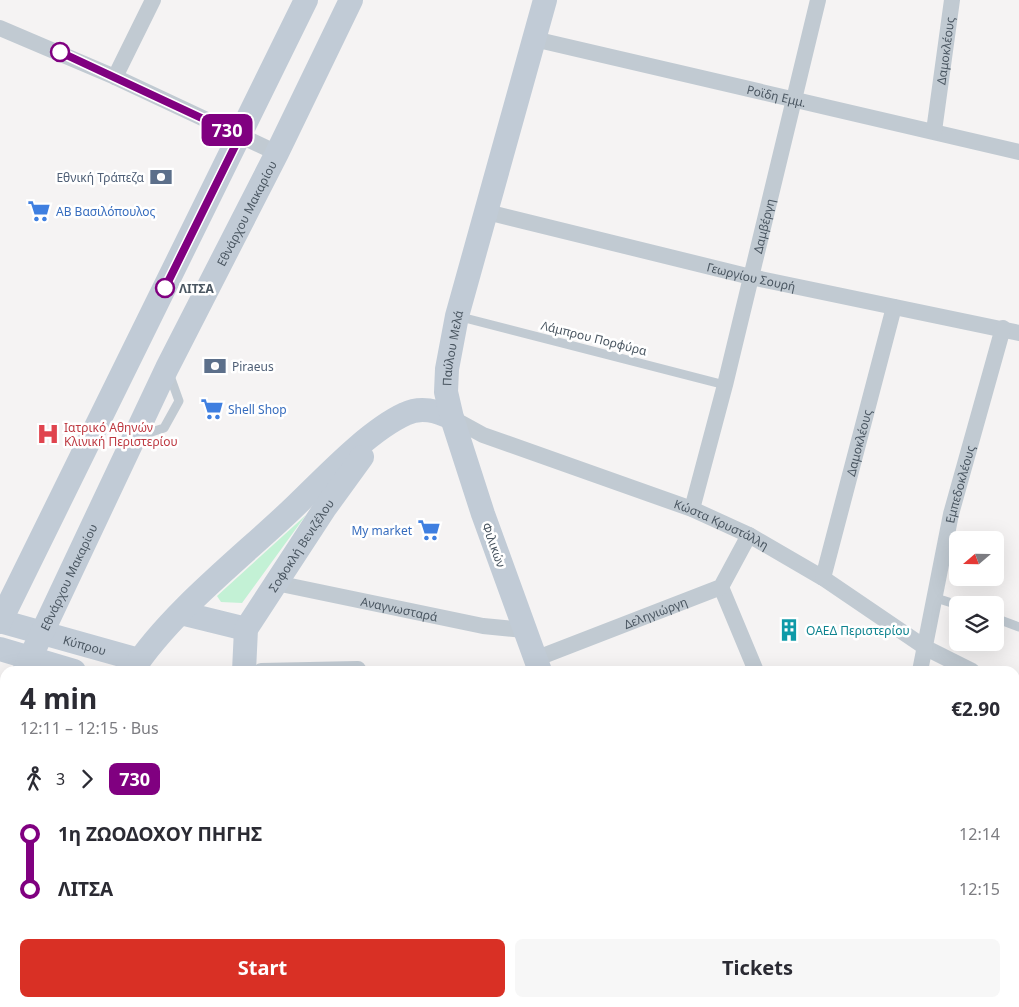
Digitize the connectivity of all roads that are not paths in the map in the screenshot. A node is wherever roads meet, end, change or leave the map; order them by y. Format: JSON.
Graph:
{"nodes":[{"id":1,"x":153,"y":0,"type":"edge"},
{"id":2,"x":306,"y":0,"type":"edge"},
{"id":3,"x":351,"y":0,"type":"edge"},
{"id":4,"x":546,"y":0,"type":"edge"},
{"id":5,"x":818,"y":0,"type":"edge"},
{"id":6,"x":952,"y":0,"type":"edge"},
{"id":7,"x":0,"y":28,"type":"edge"},
{"id":8,"x":534,"y":39,"type":"junction"},
{"id":9,"x":115,"y":77,"type":"junction"},
{"id":10,"x":793,"y":98,"type":"junction"},
{"id":11,"x":934,"y":132,"type":"junction"},
{"id":12,"x":240,"y":136,"type":"junction"},
{"id":13,"x":1019,"y":152,"type":"edge"},
{"id":14,"x":277,"y":153,"type":"junction"},
{"id":15,"x":487,"y":212,"type":"junction"},
{"id":16,"x":752,"y":277,"type":"junction"},
{"id":17,"x":894,"y":306,"type":"junction"},
{"id":18,"x":457,"y":316,"type":"junction"},
{"id":19,"x":1003,"y":328,"type":"junction"},
{"id":20,"x":1019,"y":333,"type":"edge"},
{"id":21,"x":725,"y":385,"type":"junction"},
{"id":22,"x":452,"y":418,"type":"junction"},
{"id":23,"x":384,"y":428,"type":"junction"},
{"id":24,"x":692,"y":509,"type":"junction"},
{"id":25,"x":749,"y":535,"type":"junction"},
{"id":26,"x":823,"y":578,"type":"junction"},
{"id":27,"x":276,"y":583,"type":"junction"},
{"id":28,"x":721,"y":586,"type":"junction"},
{"id":29,"x":933,"y":596,"type":"junction"},
{"id":30,"x":949,"y":602,"type":"edge"},
{"id":31,"x":181,"y":613,"type":"junction"},
{"id":32,"x":1004,"y":621,"type":"edge"},
{"id":33,"x":0,"y":622,"type":"edge"},
{"id":34,"x":1019,"y":627,"type":"edge"},
{"id":35,"x":246,"y":629,"type":"junction"},
{"id":36,"x":524,"y":630,"type":"junction"},
{"id":37,"x":43,"y":633,"type":"junction"},
{"id":38,"x":926,"y":648,"type":"junction"},
{"id":39,"x":0,"y":649,"type":"edge"},
{"id":40,"x":27,"y":664,"type":"edge"},
{"id":41,"x":537,"y":665,"type":"edge"},
{"id":42,"x":40,"y":666,"type":"edge"},
{"id":43,"x":136,"y":666,"type":"edge"},
{"id":44,"x":244,"y":666,"type":"edge"},
{"id":45,"x":754,"y":666,"type":"edge"},
{"id":46,"x":921,"y":666,"type":"edge"},
{"id":47,"x":962,"y":666,"type":"edge"}],
"edges":[{"from":1,"to":9,"type":"street"},
{"from":2,"to":12,"type":"street"},
{"from":3,"to":14,"type":"street","name":"Εθνάρχου Μακαρίου"},
{"from":4,"to":8,"type":"street","name":"Παύλου Μελά"},
{"from":5,"to":10,"type":"street","name":"Δαμβέργη"},
{"from":6,"to":11,"type":"street","name":"Δαμοκλέους"},
{"from":7,"to":9,"type":"street"},
{"from":8,"to":10,"type":"street","name":"Ροϊδη Εμμ."},
{"from":8,"to":15,"type":"street","name":"Παύλου Μελά"},
{"from":9,"to":12,"type":"street"},
{"from":10,"to":11,"type":"street","name":"Ροϊδη Εμμ."},
{"from":10,"to":16,"type":"street","name":"Δαμβέργη"},
{"from":11,"to":13,"type":"street","name":"Ροϊδη Εμμ."},
{"from":12,"to":14,"type":"street"},
{"from":12,"to":33,"type":"street"},
{"from":14,"to":37,"type":"street","name":"Εθνάρχου Μακαρίου"},
{"from":15,"to":16,"type":"street","name":"Γεωργίου Σουρή"},
{"from":15,"to":18,"type":"street","name":"Παύλου Μελά"},
{"from":16,"to":17,"type":"street","name":"Γεωργίου Σουρή"},
{"from":16,"to":21,"type":"street","name":"Δαμβέργη"},
{"from":17,"to":19,"type":"street","name":"Γεωργίου Σουρή"},
{"from":17,"to":26,"type":"street","name":"Δαμοκλέους"},
{"from":18,"to":21,"type":"lane","name":"Λάμπρου Πορφύρα"},
{"from":18,"to":22,"type":"street","name":"Παύλου Μελά"},
{"from":19,"to":20,"type":"street","name":"Γεωργίου Σουρή"},
{"from":19,"to":29,"type":"street","name":"Εμπεδοκλέους"},
{"from":21,"to":24,"type":"street","name":"Δαμβέργη"},
{"from":22,"to":23,"type":"street"},
{"from":22,"to":24,"type":"street","name":"Κώστα Κρυστάλλη"},
{"from":22,"to":36,"type":"street","name":"Φιλικών"},
{"from":23,"to":27,"type":"street","name":"Σοφοκλή Βενιζέλου"},
{"from":23,"to":31,"type":"street"},
{"from":24,"to":25,"type":"street","name":"Κώστα Κρυστάλλη"},
{"from":25,"to":26,"type":"street","name":"Κώστα Κρυστάλλη"},
{"from":25,"to":28,"type":"street"},
{"from":26,"to":38,"type":"street","name":"Κώστα Κρυστάλλη"},
{"from":27,"to":35,"type":"street","name":"Σοφοκλή Βενιζέλου"},
{"from":27,"to":36,"type":"street","name":"Αναγνωσταρά"},
{"from":28,"to":41,"type":"street","name":"Δεληγιώργη"},
{"from":28,"to":45,"type":"street"},
{"from":29,"to":30,"type":"lane"},
{"from":29,"to":38,"type":"street","name":"Εμπεδοκλέους"},
{"from":31,"to":35,"type":"street"},
{"from":31,"to":43,"type":"street"},
{"from":32,"to":34,"type":"lane"},
{"from":33,"to":37,"type":"street","name":"Κύπρου"},
{"from":35,"to":44,"type":"street"},
{"from":36,"to":41,"type":"street","name":"Φιλικών"},
{"from":37,"to":40,"type":"street","name":"Εθνάρχου Μακαρίου"},
{"from":37,"to":43,"type":"street","name":"Κύπρου"},
{"from":38,"to":46,"type":"street","name":"Εμπεδοκλέους"},
{"from":38,"to":47,"type":"street","name":"Κώστα Κρυστάλλη"},
{"from":39,"to":40,"type":"street"},
{"from":40,"to":42,"type":"street"}]}
